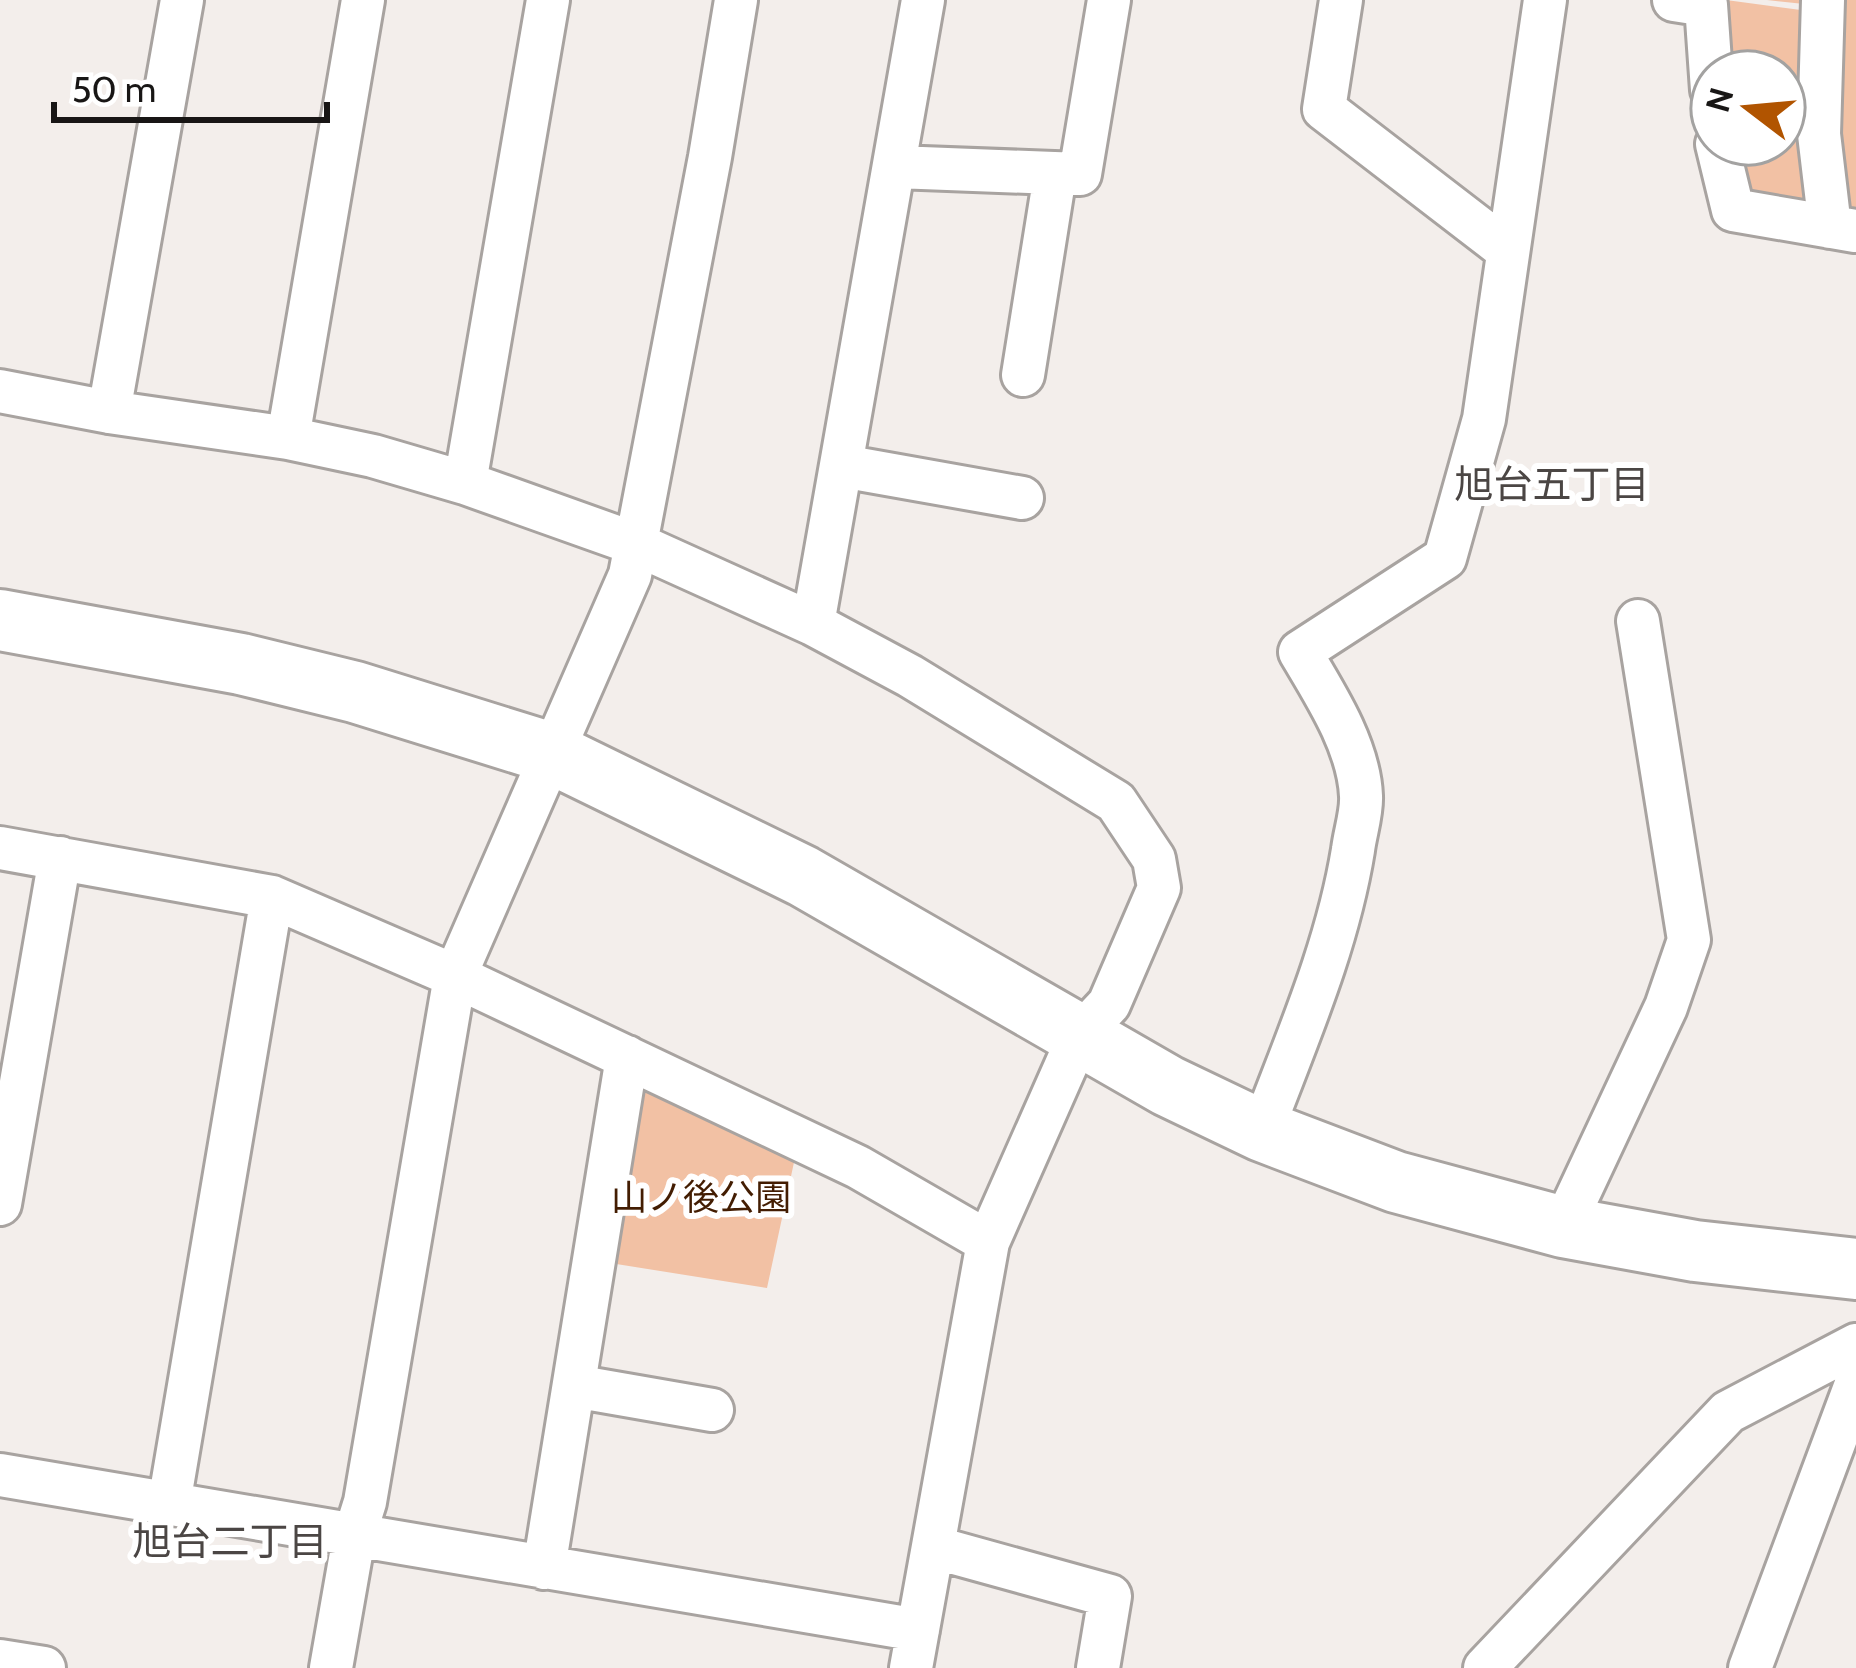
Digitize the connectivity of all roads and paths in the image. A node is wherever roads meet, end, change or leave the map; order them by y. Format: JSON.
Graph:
{"nodes":[{"id":1,"x":182,"y":0,"type":"edge"},
{"id":2,"x":363,"y":0,"type":"edge"},
{"id":3,"x":548,"y":0,"type":"edge"},
{"id":4,"x":736,"y":0,"type":"edge"},
{"id":5,"x":923,"y":0,"type":"edge"},
{"id":6,"x":1109,"y":0,"type":"edge"},
{"id":7,"x":1341,"y":0,"type":"edge"},
{"id":8,"x":1545,"y":0,"type":"edge"},
{"id":9,"x":1674,"y":0,"type":"edge"},
{"id":10,"x":1823,"y":0,"type":"edge"},
{"id":11,"x":1709,"y":48,"type":"edge"},
{"id":12,"x":896,"y":167,"type":"junction"},
{"id":13,"x":1723,"y":168,"type":"edge"},
{"id":14,"x":1055,"y":175,"type":"junction"},
{"id":15,"x":1843,"y":229,"type":"edge"},
{"id":16,"x":1506,"y":249,"type":"junction"},
{"id":17,"x":1023,"y":375,"type":"dead end"},
{"id":18,"x":0,"y":392,"type":"edge"},
{"id":19,"x":109,"y":412,"type":"junction"},
{"id":20,"x":288,"y":438,"type":"junction"},
{"id":21,"x":842,"y":466,"type":"junction"},
{"id":22,"x":465,"y":483,"type":"junction"},
{"id":23,"x":1022,"y":498,"type":"dead end"},
{"id":24,"x":636,"y":544,"type":"junction"},
{"id":25,"x":0,"y":620,"type":"edge"},
{"id":26,"x":1638,"y":621,"type":"dead end"},
{"id":27,"x":813,"y":624,"type":"junction"},
{"id":28,"x":550,"y":753,"type":"junction"},
{"id":29,"x":0,"y":848,"type":"edge"},
{"id":30,"x":59,"y":858,"type":"junction"},
{"id":31,"x":272,"y":897,"type":"junction"},
{"id":32,"x":455,"y":976,"type":"junction"},
{"id":33,"x":1078,"y":1036,"type":"junction"},
{"id":34,"x":627,"y":1057,"type":"junction"},
{"id":35,"x":1262,"y":1131,"type":"junction"},
{"id":36,"x":0,"y":1204,"type":"edge"},
{"id":37,"x":1563,"y":1227,"type":"junction"},
{"id":38,"x":988,"y":1243,"type":"junction"},
{"id":39,"x":1856,"y":1269,"type":"edge"},
{"id":40,"x":1856,"y":1345,"type":"edge"},
{"id":41,"x":1856,"y":1384,"type":"edge"},
{"id":42,"x":574,"y":1386,"type":"junction"},
{"id":43,"x":712,"y":1410,"type":"dead end"},
{"id":44,"x":0,"y":1475,"type":"edge"},
{"id":45,"x":169,"y":1504,"type":"junction"},
{"id":46,"x":354,"y":1537,"type":"junction"},
{"id":47,"x":933,"y":1547,"type":"junction"},
{"id":48,"x":544,"y":1568,"type":"junction"},
{"id":49,"x":914,"y":1649,"type":"edge"},
{"id":50,"x":0,"y":1660,"type":"edge"},
{"id":51,"x":44,"y":1668,"type":"edge"},
{"id":52,"x":332,"y":1668,"type":"edge"},
{"id":53,"x":1098,"y":1668,"type":"edge"},
{"id":54,"x":1485,"y":1668,"type":"edge"},
{"id":55,"x":1750,"y":1668,"type":"edge"}],
"edges":[{"from":1,"to":19,"type":"street"},
{"from":2,"to":20,"type":"street"},
{"from":3,"to":22,"type":"street"},
{"from":4,"to":24,"type":"street"},
{"from":5,"to":12,"type":"street"},
{"from":6,"to":14,"type":"street"},
{"from":7,"to":16,"type":"street"},
{"from":8,"to":16,"type":"street"},
{"from":9,"to":11,"type":"street"},
{"from":10,"to":15,"type":"street"},
{"from":12,"to":14,"type":"street"},
{"from":12,"to":21,"type":"street"},
{"from":13,"to":15,"type":"street"},
{"from":14,"to":17,"type":"street"},
{"from":16,"to":35,"type":"street"},
{"from":18,"to":19,"type":"street"},
{"from":19,"to":20,"type":"street"},
{"from":20,"to":22,"type":"street"},
{"from":21,"to":23,"type":"street"},
{"from":21,"to":27,"type":"street"},
{"from":22,"to":24,"type":"street"},
{"from":24,"to":27,"type":"street"},
{"from":24,"to":28,"type":"street"},
{"from":25,"to":28,"type":"street"},
{"from":26,"to":37,"type":"street"},
{"from":27,"to":33,"type":"street"},
{"from":28,"to":32,"type":"street"},
{"from":28,"to":33,"type":"street"},
{"from":29,"to":30,"type":"street"},
{"from":30,"to":31,"type":"street"},
{"from":30,"to":36,"type":"street"},
{"from":31,"to":32,"type":"street"},
{"from":31,"to":45,"type":"street"},
{"from":32,"to":34,"type":"street"},
{"from":32,"to":46,"type":"street"},
{"from":33,"to":35,"type":"street"},
{"from":33,"to":38,"type":"street"},
{"from":34,"to":38,"type":"street"},
{"from":34,"to":42,"type":"street"},
{"from":35,"to":37,"type":"street"},
{"from":37,"to":39,"type":"street"},
{"from":38,"to":47,"type":"street"},
{"from":40,"to":54,"type":"street"},
{"from":41,"to":55,"type":"street"},
{"from":42,"to":43,"type":"street"},
{"from":42,"to":48,"type":"street"},
{"from":44,"to":45,"type":"street"},
{"from":45,"to":46,"type":"street"},
{"from":46,"to":48,"type":"street"},
{"from":46,"to":52,"type":"street"},
{"from":47,"to":49,"type":"street"},
{"from":47,"to":53,"type":"street"},
{"from":48,"to":49,"type":"street"},
{"from":50,"to":51,"type":"street"}]}
